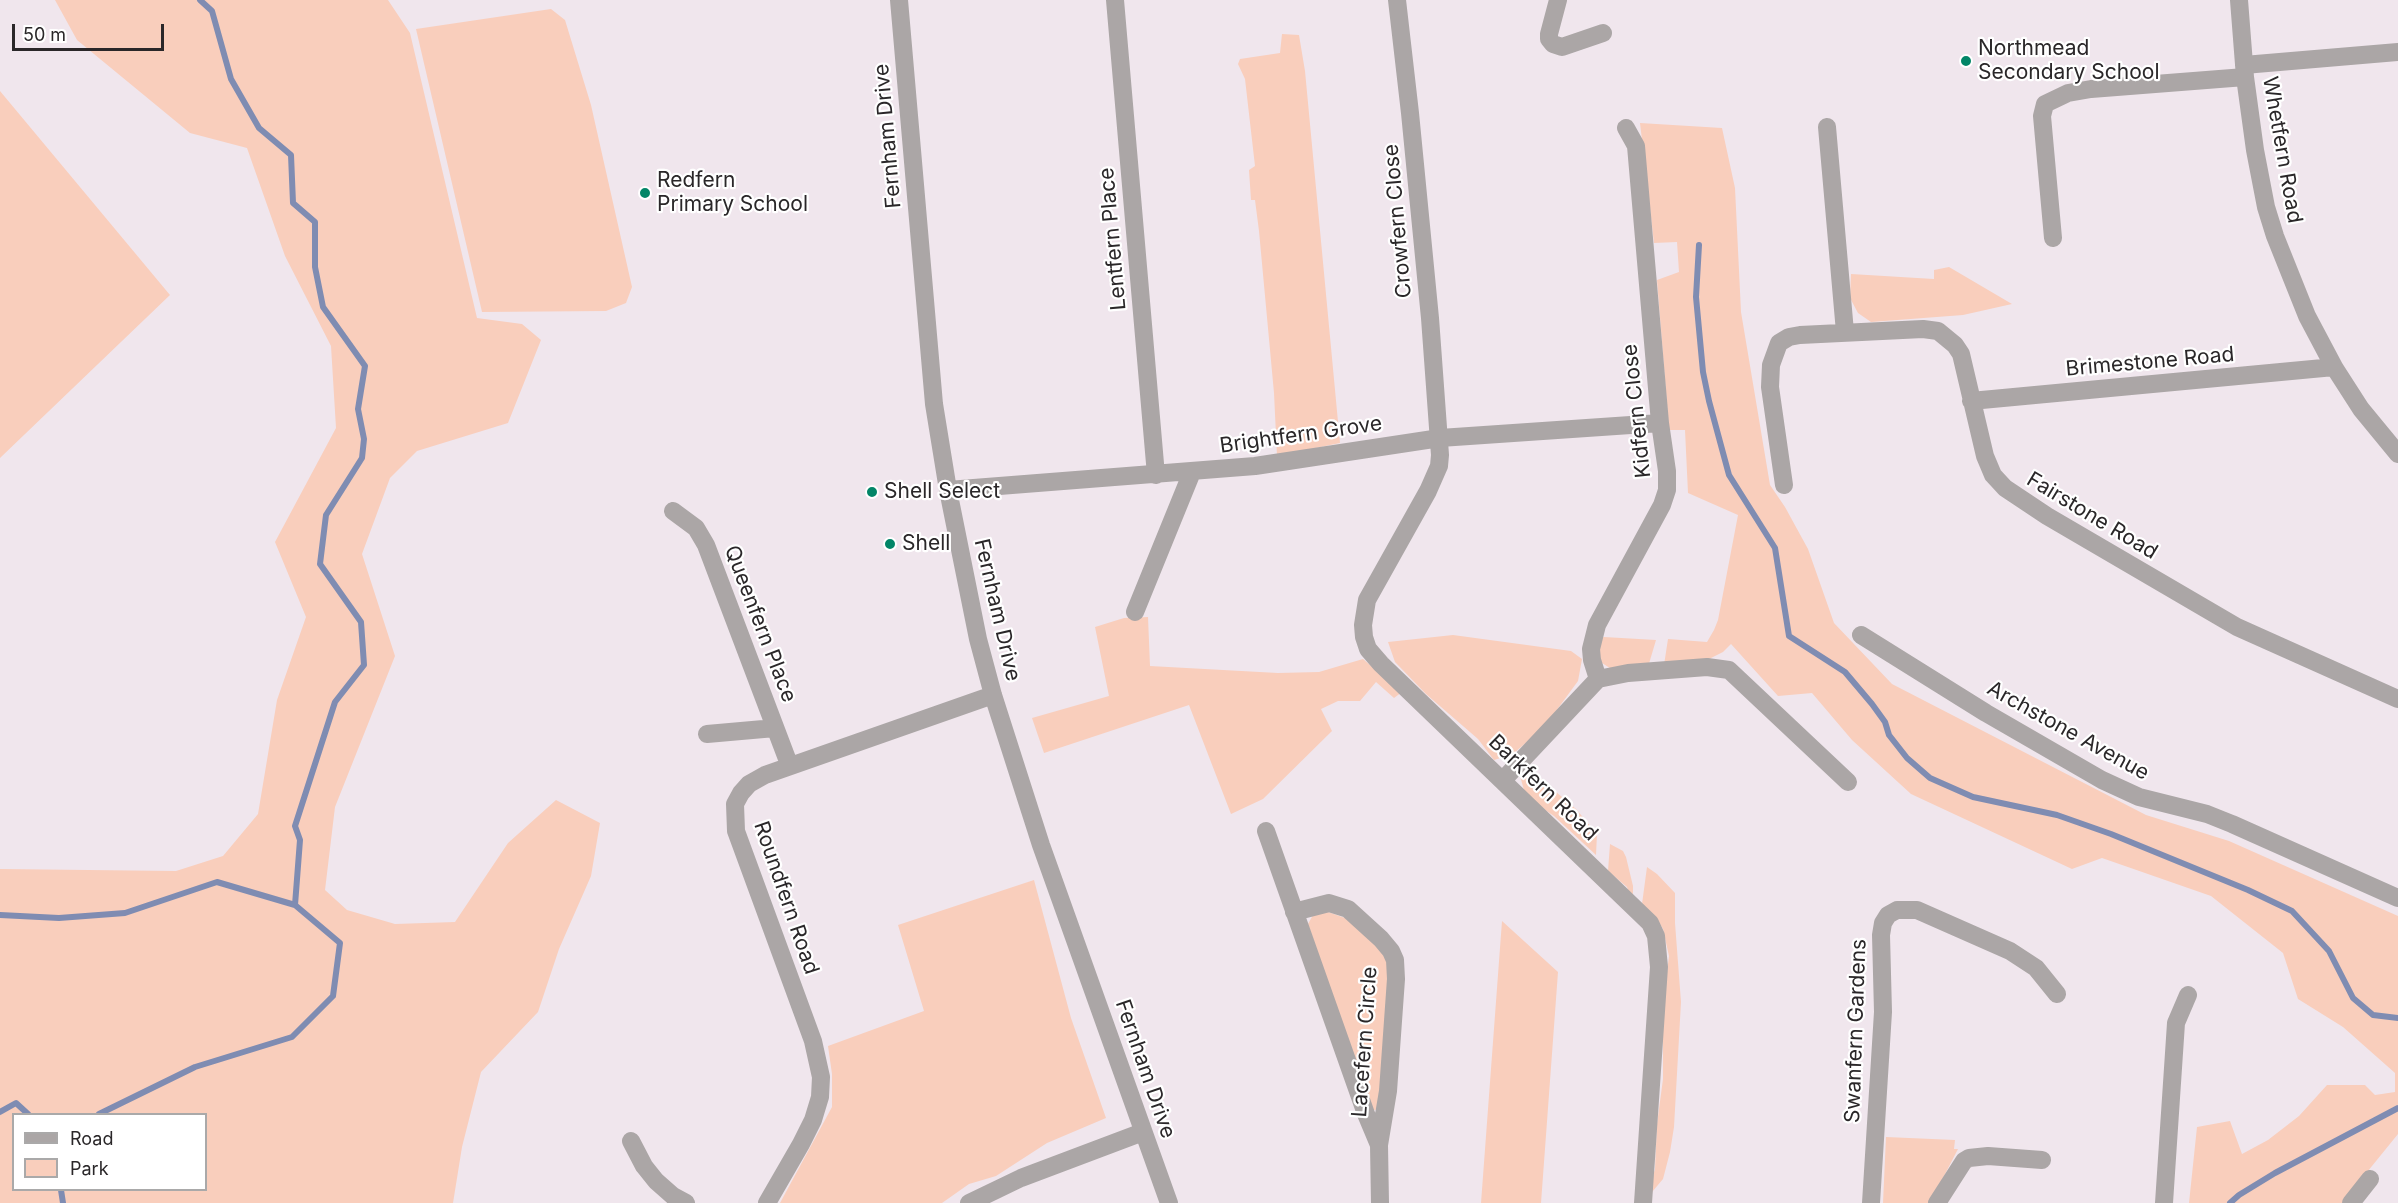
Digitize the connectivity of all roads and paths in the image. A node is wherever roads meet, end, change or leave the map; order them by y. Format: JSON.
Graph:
{"nodes":[{"id":1,"x":899,"y":0,"type":"edge"},
{"id":2,"x":1115,"y":0,"type":"edge"},
{"id":3,"x":1397,"y":0,"type":"edge"},
{"id":4,"x":1558,"y":0,"type":"edge"},
{"id":5,"x":2239,"y":0,"type":"edge"},
{"id":6,"x":1603,"y":33,"type":"dead end"},
{"id":7,"x":2398,"y":52,"type":"edge"},
{"id":8,"x":2244,"y":71,"type":"junction"},
{"id":9,"x":1827,"y":127,"type":"dead end"},
{"id":10,"x":1626,"y":128,"type":"dead end"},
{"id":11,"x":2053,"y":238,"type":"dead end"},
{"id":12,"x":1845,"y":332,"type":"junction"},
{"id":13,"x":2334,"y":367,"type":"junction"},
{"id":14,"x":1971,"y":401,"type":"junction"},
{"id":15,"x":1660,"y":423,"type":"junction"},
{"id":16,"x":1440,"y":438,"type":"junction"},
{"id":17,"x":2398,"y":454,"type":"edge"},
{"id":18,"x":1192,"y":472,"type":"junction"},
{"id":19,"x":1156,"y":475,"type":"junction"},
{"id":20,"x":1784,"y":485,"type":"dead end"},
{"id":21,"x":948,"y":490,"type":"junction"},
{"id":22,"x":673,"y":511,"type":"dead end"},
{"id":23,"x":1135,"y":612,"type":"dead end"},
{"id":24,"x":1861,"y":634,"type":"dead end"},
{"id":25,"x":1598,"y":680,"type":"junction"},
{"id":26,"x":993,"y":695,"type":"junction"},
{"id":27,"x":2398,"y":699,"type":"edge"},
{"id":28,"x":775,"y":728,"type":"junction"},
{"id":29,"x":707,"y":734,"type":"dead end"},
{"id":30,"x":789,"y":764,"type":"junction"},
{"id":31,"x":1503,"y":780,"type":"junction"},
{"id":32,"x":1848,"y":782,"type":"dead end"},
{"id":33,"x":1266,"y":831,"type":"dead end"},
{"id":34,"x":2398,"y":898,"type":"edge"},
{"id":35,"x":1294,"y":912,"type":"junction"},
{"id":36,"x":2057,"y":994,"type":"dead end"},
{"id":37,"x":2188,"y":995,"type":"dead end"},
{"id":38,"x":1143,"y":1132,"type":"junction"},
{"id":39,"x":631,"y":1141,"type":"dead end"},
{"id":40,"x":1379,"y":1145,"type":"junction"},
{"id":41,"x":2042,"y":1160,"type":"dead end"},
{"id":42,"x":2370,"y":1179,"type":"dead end"},
{"id":43,"x":686,"y":1203,"type":"edge"},
{"id":44,"x":767,"y":1203,"type":"edge"},
{"id":45,"x":969,"y":1203,"type":"edge"},
{"id":46,"x":1169,"y":1203,"type":"edge"},
{"id":47,"x":1380,"y":1203,"type":"edge"},
{"id":48,"x":1643,"y":1203,"type":"edge"},
{"id":49,"x":1871,"y":1203,"type":"edge"},
{"id":50,"x":1937,"y":1203,"type":"edge"},
{"id":51,"x":2164,"y":1203,"type":"edge"},
{"id":52,"x":2351,"y":1203,"type":"edge"}],
"edges":[{"from":1,"to":21,"type":"street","name":"Fernham Drive"},
{"from":2,"to":19,"type":"street","name":"Lentfern Place"},
{"from":3,"to":16,"type":"street","name":"Crowfern Close"},
{"from":4,"to":6,"type":"street"},
{"from":5,"to":8,"type":"street","name":"Whetfern Road"},
{"from":7,"to":8,"type":"street"},
{"from":8,"to":11,"type":"street"},
{"from":8,"to":13,"type":"street","name":"Whetfern Road"},
{"from":9,"to":12,"type":"street"},
{"from":10,"to":15,"type":"street","name":"Kidfern Close"},
{"from":12,"to":14,"type":"street","name":"Fairstone Road"},
{"from":12,"to":20,"type":"street","name":"Fairstone Road"},
{"from":13,"to":14,"type":"street","name":"Brimestone Road"},
{"from":13,"to":17,"type":"street","name":"Whetfern Road"},
{"from":14,"to":27,"type":"street","name":"Fairstone Road"},
{"from":15,"to":16,"type":"street","name":"Brightfern Grove"},
{"from":15,"to":25,"type":"street","name":"Kidfern Close"},
{"from":16,"to":18,"type":"street","name":"Brightfern Grove"},
{"from":16,"to":31,"type":"street","name":"Barkfern Road"},
{"from":18,"to":19,"type":"street","name":"Brightfern Grove"},
{"from":18,"to":23,"type":"street"},
{"from":19,"to":21,"type":"street","name":"Brightfern Grove"},
{"from":21,"to":26,"type":"street","name":"Fernham Drive"},
{"from":22,"to":28,"type":"street","name":"Queenfern Place"},
{"from":24,"to":34,"type":"street","name":"Archstone Avenue"},
{"from":25,"to":31,"type":"street"},
{"from":25,"to":32,"type":"street"},
{"from":26,"to":30,"type":"street","name":"Roundfern Road"},
{"from":26,"to":38,"type":"street","name":"Fernham Drive"},
{"from":28,"to":29,"type":"street"},
{"from":28,"to":30,"type":"street","name":"Queenfern Place"},
{"from":30,"to":44,"type":"street","name":"Roundfern Road"},
{"from":31,"to":48,"type":"street","name":"Barkfern Road"},
{"from":33,"to":35,"type":"street","name":"Lacefern Circle"},
{"from":35,"to":40,"type":"street","name":"Lacefern Circle"},
{"from":35,"to":40,"type":"street","name":"Lacefern Circle"},
{"from":36,"to":49,"type":"street","name":"Swanfern Gardens"},
{"from":37,"to":51,"type":"street"},
{"from":38,"to":45,"type":"street"},
{"from":38,"to":46,"type":"street","name":"Fernham Drive"},
{"from":39,"to":43,"type":"street"},
{"from":40,"to":47,"type":"street","name":"Lacefern Circle"},
{"from":41,"to":50,"type":"street"},
{"from":42,"to":52,"type":"street"}]}
